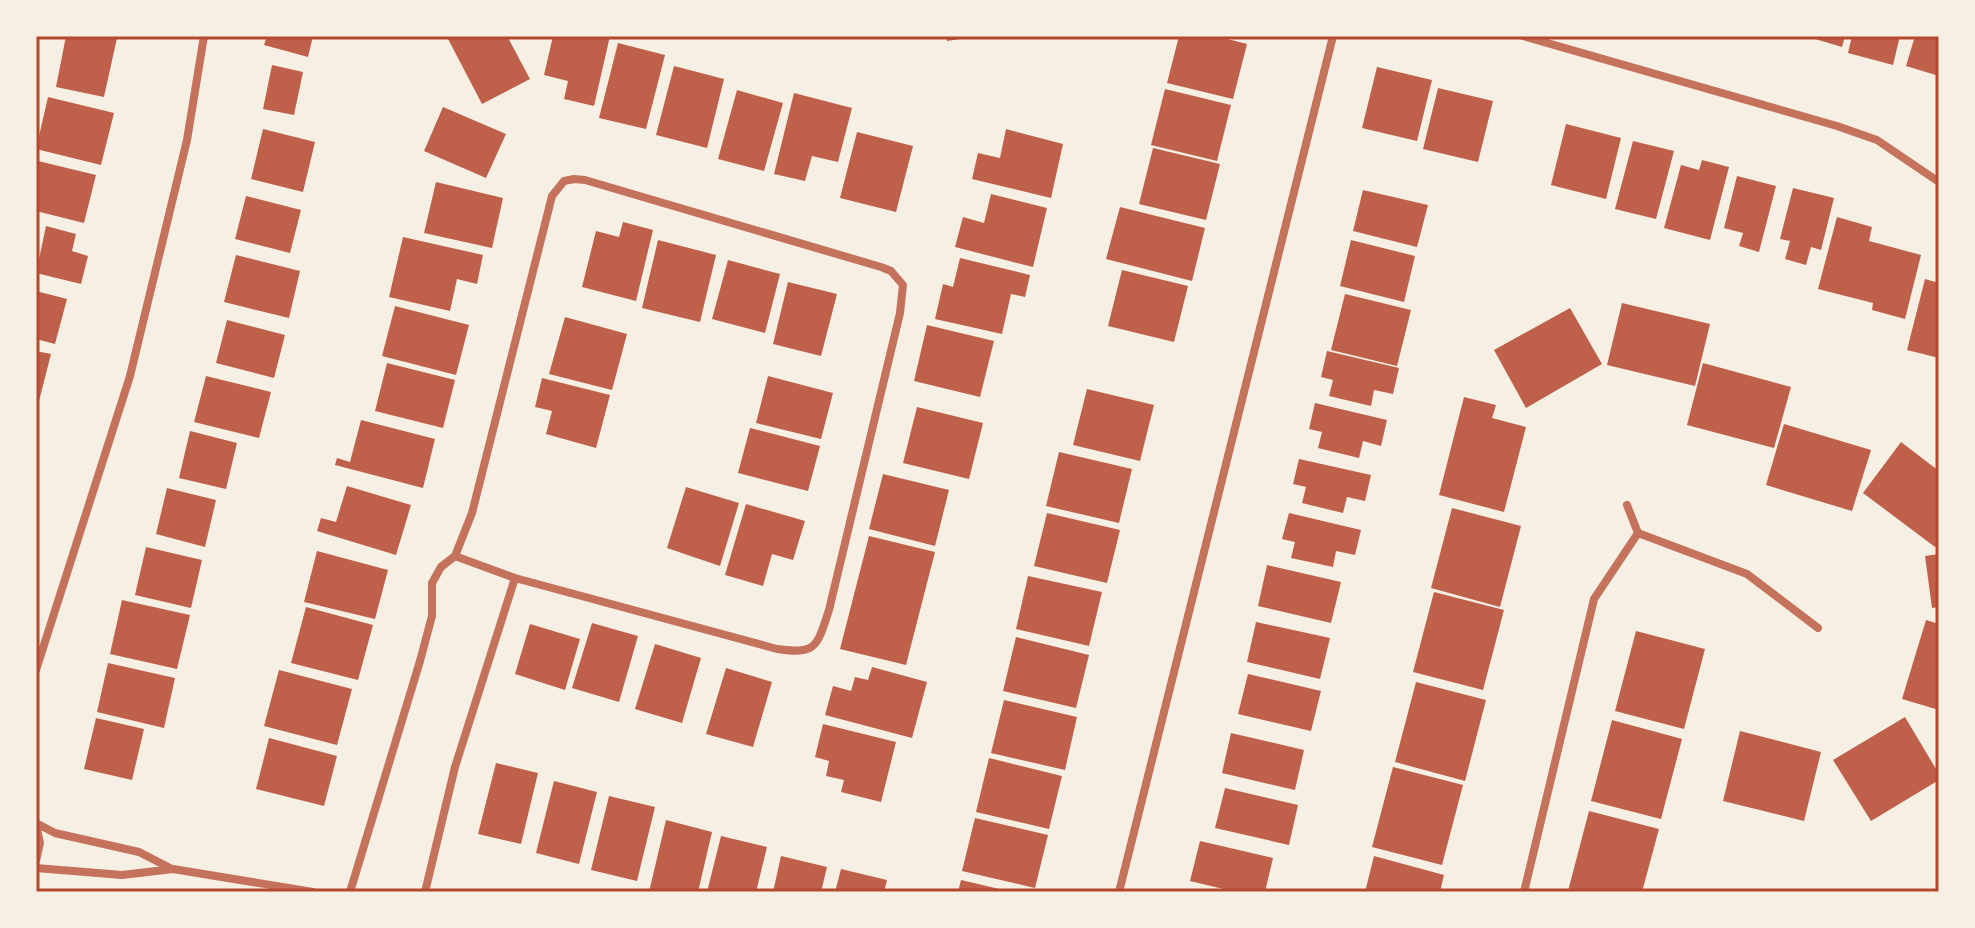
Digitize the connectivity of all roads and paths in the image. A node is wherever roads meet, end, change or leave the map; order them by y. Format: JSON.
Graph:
{"nodes":[{"id":1,"x":204,"y":36,"type":"edge"},
{"id":2,"x":1333,"y":36,"type":"edge"},
{"id":3,"x":1523,"y":36,"type":"edge"},
{"id":4,"x":1939,"y":182,"type":"edge"},
{"id":5,"x":1627,"y":505,"type":"dead end"},
{"id":6,"x":1638,"y":533,"type":"junction"},
{"id":7,"x":455,"y":556,"type":"junction"},
{"id":8,"x":515,"y":578,"type":"junction"},
{"id":9,"x":1818,"y":628,"type":"dead end"},
{"id":10,"x":36,"y":670,"type":"edge"},
{"id":11,"x":36,"y":824,"type":"edge"},
{"id":12,"x":36,"y":861,"type":"edge"},
{"id":13,"x":36,"y":868,"type":"edge"},
{"id":14,"x":173,"y":869,"type":"junction"},
{"id":15,"x":313,"y":892,"type":"edge"},
{"id":16,"x":350,"y":892,"type":"edge"},
{"id":17,"x":425,"y":892,"type":"edge"},
{"id":18,"x":1119,"y":892,"type":"edge"},
{"id":19,"x":1524,"y":892,"type":"edge"}],
"edges":[{"from":1,"to":10,"type":"street"},
{"from":2,"to":18,"type":"street"},
{"from":3,"to":4,"type":"street"},
{"from":5,"to":6,"type":"street"},
{"from":6,"to":9,"type":"street"},
{"from":6,"to":19,"type":"street"},
{"from":7,"to":8,"type":"street"},
{"from":7,"to":8,"type":"street"},
{"from":7,"to":16,"type":"street"},
{"from":8,"to":17,"type":"street"},
{"from":11,"to":12,"type":"street"},
{"from":11,"to":14,"type":"street"},
{"from":13,"to":14,"type":"street"},
{"from":14,"to":15,"type":"street"}]}
